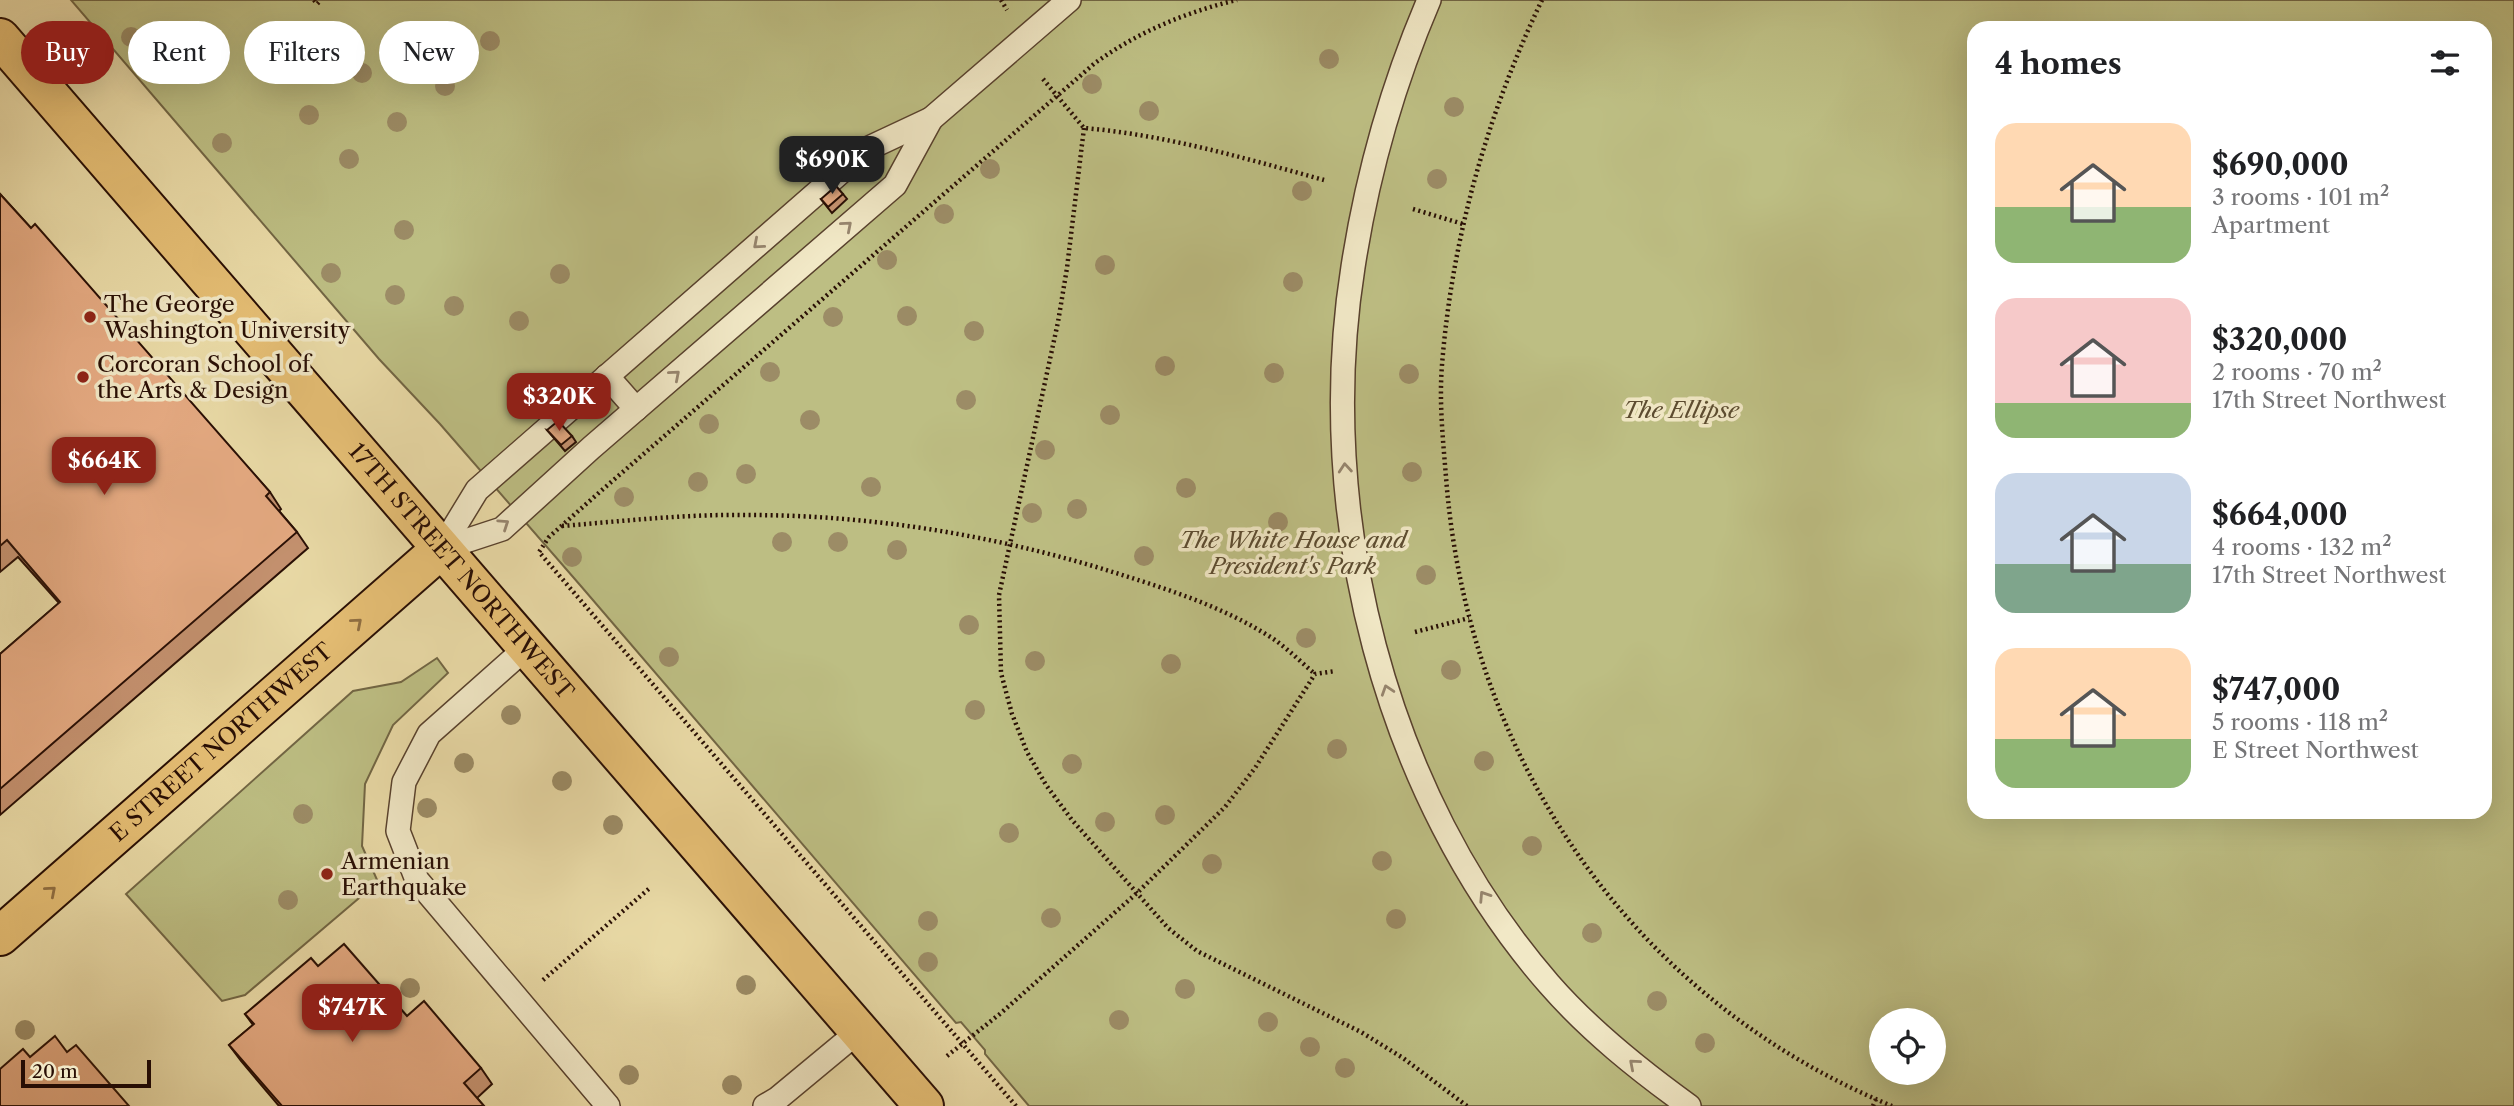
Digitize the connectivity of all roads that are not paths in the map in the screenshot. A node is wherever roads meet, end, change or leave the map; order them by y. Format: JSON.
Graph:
{"nodes":[{"id":1,"x":1069,"y":0,"type":"edge"},
{"id":2,"x":1429,"y":0,"type":"edge"},
{"id":3,"x":0,"y":38,"type":"edge"},
{"id":4,"x":931,"y":119,"type":"junction"},
{"id":5,"x":607,"y":376,"type":"junction"},
{"id":6,"x":636,"y":409,"type":"junction"},
{"id":7,"x":442,"y":549,"type":"junction"},
{"id":8,"x":526,"y":649,"type":"junction"},
{"id":9,"x":0,"y":936,"type":"edge"},
{"id":10,"x":859,"y":1031,"type":"junction"},
{"id":11,"x":608,"y":1106,"type":"edge"},
{"id":12,"x":765,"y":1106,"type":"edge"},
{"id":13,"x":924,"y":1106,"type":"edge"},
{"id":14,"x":1689,"y":1106,"type":"edge"}],
"edges":[{"from":1,"to":4,"type":"lane","name":"E STREET NORTHWEST"},
{"from":14,"to":2,"type":"lane","one_way":true},
{"from":3,"to":7,"type":"main road","name":"17TH STREET NORTHWEST"},
{"from":4,"to":5,"type":"lane","name":"E STREET NORTHWEST","one_way":true},
{"from":6,"to":4,"type":"lane","name":"E STREET NORTHWEST","one_way":true},
{"from":5,"to":6,"type":"lane"},
{"from":5,"to":7,"type":"lane","name":"E STREET NORTHWEST"},
{"from":7,"to":6,"type":"lane","name":"E STREET NORTHWEST","one_way":true},
{"from":7,"to":8,"type":"main road","name":"17TH STREET NORTHWEST"},
{"from":9,"to":7,"type":"main road","name":"E STREET NORTHWEST","one_way":true},
{"from":8,"to":10,"type":"main road","name":"17TH STREET NORTHWEST"},
{"from":8,"to":11,"type":"lane"},
{"from":10,"to":12,"type":"lane"},
{"from":10,"to":13,"type":"main road","name":"17TH STREET NORTHWEST"}]}
